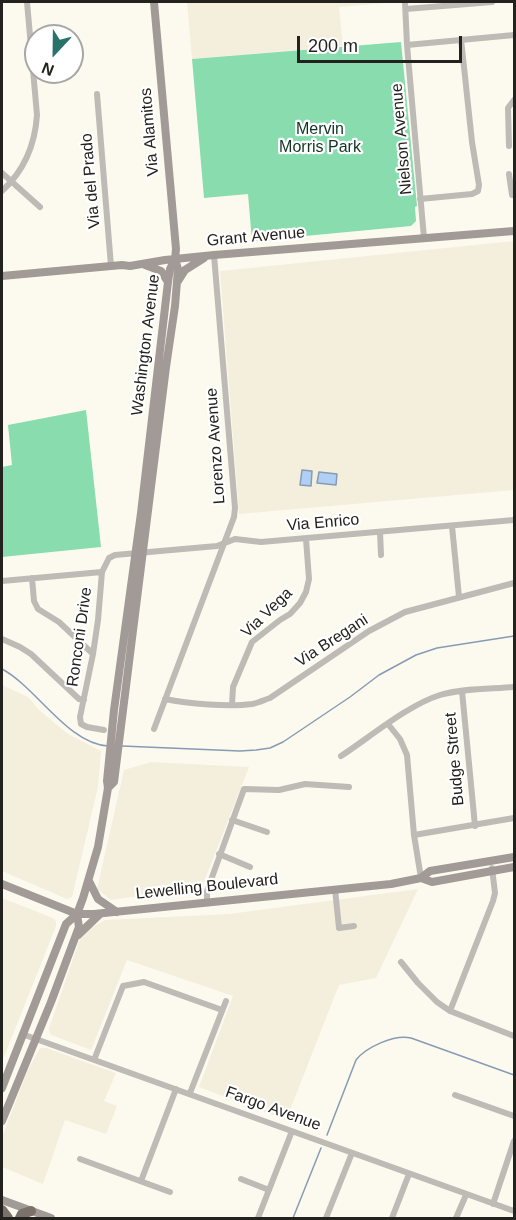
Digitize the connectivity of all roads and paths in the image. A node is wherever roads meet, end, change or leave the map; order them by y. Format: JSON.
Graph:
{"nodes":[{"id":1,"x":27,"y":2,"type":"edge"},
{"id":2,"x":154,"y":2,"type":"edge"},
{"id":3,"x":405,"y":2,"type":"edge"},
{"id":4,"x":492,"y":2,"type":"edge"},
{"id":5,"x":406,"y":9,"type":"junction"},
{"id":6,"x":514,"y":35,"type":"edge"},
{"id":7,"x":461,"y":39,"type":"junction"},
{"id":8,"x":407,"y":45,"type":"junction"},
{"id":9,"x":97,"y":94,"type":"dead end"},
{"id":10,"x":514,"y":100,"type":"edge"},
{"id":11,"x":508,"y":146,"type":"dead end"},
{"id":12,"x":2,"y":173,"type":"edge"},
{"id":13,"x":510,"y":174,"type":"dead end"},
{"id":14,"x":11,"y":183,"type":"junction"},
{"id":15,"x":2,"y":191,"type":"edge"},
{"id":16,"x":514,"y":195,"type":"edge"},
{"id":17,"x":420,"y":199,"type":"junction"},
{"id":18,"x":40,"y":207,"type":"dead end"},
{"id":19,"x":514,"y":231,"type":"edge"},
{"id":20,"x":424,"y":238,"type":"junction"},
{"id":21,"x":211,"y":255,"type":"junction"},
{"id":22,"x":175,"y":259,"type":"junction"},
{"id":23,"x":142,"y":264,"type":"junction"},
{"id":24,"x":111,"y":266,"type":"junction"},
{"id":25,"x":2,"y":276,"type":"edge"},
{"id":26,"x":172,"y":283,"type":"junction"},
{"id":27,"x":514,"y":520,"type":"edge"},
{"id":28,"x":452,"y":526,"type":"junction"},
{"id":29,"x":380,"y":532,"type":"junction"},
{"id":30,"x":306,"y":539,"type":"junction"},
{"id":31,"x":224,"y":542,"type":"junction"},
{"id":32,"x":140,"y":553,"type":"junction"},
{"id":33,"x":381,"y":555,"type":"dead end"},
{"id":34,"x":102,"y":572,"type":"junction"},
{"id":35,"x":32,"y":578,"type":"junction"},
{"id":36,"x":2,"y":581,"type":"edge"},
{"id":37,"x":514,"y":583,"type":"edge"},
{"id":38,"x":459,"y":597,"type":"junction"},
{"id":39,"x":2,"y":639,"type":"edge"},
{"id":40,"x":93,"y":654,"type":"junction"},
{"id":41,"x":514,"y":687,"type":"edge"},
{"id":42,"x":462,"y":690,"type":"junction"},
{"id":43,"x":84,"y":699,"type":"junction"},
{"id":44,"x":165,"y":699,"type":"junction"},
{"id":45,"x":232,"y":705,"type":"junction"},
{"id":46,"x":388,"y":724,"type":"junction"},
{"id":47,"x":154,"y":729,"type":"dead end"},
{"id":48,"x":104,"y":730,"type":"dead end"},
{"id":49,"x":341,"y":756,"type":"dead end"},
{"id":50,"x":348,"y":787,"type":"dead end"},
{"id":51,"x":514,"y":818,"type":"edge"},
{"id":52,"x":232,"y":820,"type":"junction"},
{"id":53,"x":475,"y":826,"type":"junction"},
{"id":54,"x":267,"y":832,"type":"dead end"},
{"id":55,"x":414,"y":835,"type":"junction"},
{"id":56,"x":219,"y":854,"type":"junction"},
{"id":57,"x":514,"y":857,"type":"edge"},
{"id":58,"x":490,"y":861,"type":"junction"},
{"id":59,"x":250,"y":867,"type":"dead end"},
{"id":60,"x":514,"y":867,"type":"edge"},
{"id":61,"x":492,"y":871,"type":"junction"},
{"id":62,"x":421,"y":878,"type":"junction"},
{"id":63,"x":88,"y":880,"type":"junction"},
{"id":64,"x":2,"y":884,"type":"edge"},
{"id":65,"x":335,"y":889,"type":"junction"},
{"id":66,"x":207,"y":902,"type":"junction"},
{"id":67,"x":117,"y":912,"type":"junction"},
{"id":68,"x":77,"y":914,"type":"junction"},
{"id":69,"x":100,"y":914,"type":"junction"},
{"id":70,"x":354,"y":926,"type":"dead end"},
{"id":71,"x":75,"y":937,"type":"junction"},
{"id":72,"x":401,"y":962,"type":"dead end"},
{"id":73,"x":226,"y":1001,"type":"dead end"},
{"id":74,"x":222,"y":1010,"type":"junction"},
{"id":75,"x":450,"y":1011,"type":"junction"},
{"id":76,"x":22,"y":1034,"type":"junction"},
{"id":77,"x":514,"y":1035,"type":"edge"},
{"id":78,"x":35,"y":1039,"type":"junction"},
{"id":79,"x":94,"y":1060,"type":"junction"},
{"id":80,"x":2,"y":1088,"type":"edge"},
{"id":81,"x":176,"y":1089,"type":"junction"},
{"id":82,"x":190,"y":1094,"type":"junction"},
{"id":83,"x":454,"y":1095,"type":"dead end"},
{"id":84,"x":514,"y":1116,"type":"edge"},
{"id":85,"x":2,"y":1121,"type":"edge"},
{"id":86,"x":292,"y":1131,"type":"junction"},
{"id":87,"x":514,"y":1141,"type":"edge"},
{"id":88,"x":352,"y":1153,"type":"junction"},
{"id":89,"x":80,"y":1160,"type":"dead end"},
{"id":90,"x":409,"y":1174,"type":"junction"},
{"id":91,"x":241,"y":1179,"type":"dead end"},
{"id":92,"x":141,"y":1181,"type":"junction"},
{"id":93,"x":269,"y":1190,"type":"junction"},
{"id":94,"x":170,"y":1192,"type":"dead end"},
{"id":95,"x":466,"y":1195,"type":"junction"},
{"id":96,"x":3,"y":1202,"type":"edge"},
{"id":97,"x":493,"y":1204,"type":"junction"},
{"id":98,"x":514,"y":1211,"type":"edge"},
{"id":99,"x":30,"y":1215,"type":"edge"},
{"id":100,"x":8,"y":1218,"type":"edge"},
{"id":101,"x":20,"y":1218,"type":"edge"},
{"id":102,"x":51,"y":1218,"type":"edge"},
{"id":103,"x":258,"y":1218,"type":"edge"},
{"id":104,"x":326,"y":1218,"type":"edge"},
{"id":105,"x":392,"y":1218,"type":"edge"},
{"id":106,"x":456,"y":1218,"type":"edge"}],
"edges":[{"from":1,"to":14,"type":"street"},
{"from":2,"to":22,"type":"main road","name":"Via Alamitos"},
{"from":3,"to":5,"type":"street","name":"Nielson Avenue"},
{"from":4,"to":5,"type":"street"},
{"from":5,"to":8,"type":"street","name":"Nielson Avenue"},
{"from":6,"to":7,"type":"street"},
{"from":7,"to":8,"type":"street"},
{"from":7,"to":17,"type":"street"},
{"from":8,"to":17,"type":"street","name":"Nielson Avenue"},
{"from":9,"to":24,"type":"street","name":"Via del Prado"},
{"from":10,"to":11,"type":"street"},
{"from":12,"to":14,"type":"street"},
{"from":13,"to":16,"type":"street"},
{"from":14,"to":15,"type":"street"},
{"from":14,"to":18,"type":"street"},
{"from":17,"to":20,"type":"street","name":"Nielson Avenue"},
{"from":19,"to":20,"type":"main road","name":"Grant Avenue"},
{"from":20,"to":21,"type":"main road","name":"Grant Avenue"},
{"from":21,"to":22,"type":"main road","name":"Grant Avenue"},
{"from":21,"to":26,"type":"main road"},
{"from":21,"to":31,"type":"street","name":"Lorenzo Avenue"},
{"from":22,"to":23,"type":"main road","name":"Grant Avenue"},
{"from":22,"to":26,"type":"main road","name":"Washington Avenue"},
{"from":23,"to":24,"type":"main road","name":"Grant Avenue"},
{"from":23,"to":26,"type":"main road"},
{"from":24,"to":25,"type":"main road","name":"Grant Avenue"},
{"from":26,"to":32,"type":"main road","name":"Washington Avenue"},
{"from":27,"to":28,"type":"street","name":"Via Enrico"},
{"from":28,"to":29,"type":"street","name":"Via Enrico"},
{"from":28,"to":38,"type":"street"},
{"from":29,"to":30,"type":"street","name":"Via Enrico"},
{"from":29,"to":33,"type":"street"},
{"from":30,"to":31,"type":"street","name":"Via Enrico"},
{"from":30,"to":45,"type":"street","name":"Via Vega"},
{"from":31,"to":32,"type":"street","name":"Via Enrico"},
{"from":31,"to":44,"type":"street","name":"Lorenzo Avenue"},
{"from":32,"to":34,"type":"street","name":"Ronconi Drive"},
{"from":32,"to":63,"type":"main road","name":"Washington Avenue"},
{"from":34,"to":35,"type":"street"},
{"from":34,"to":40,"type":"street","name":"Ronconi Drive"},
{"from":35,"to":36,"type":"street"},
{"from":35,"to":40,"type":"street"},
{"from":37,"to":38,"type":"street","name":"Via Bregani"},
{"from":38,"to":45,"type":"street","name":"Via Bregani"},
{"from":39,"to":43,"type":"street"},
{"from":40,"to":43,"type":"street","name":"Ronconi Drive"},
{"from":41,"to":42,"type":"street"},
{"from":42,"to":46,"type":"street"},
{"from":42,"to":53,"type":"street","name":"Budge Street"},
{"from":43,"to":48,"type":"street","name":"Ronconi Drive"},
{"from":44,"to":45,"type":"street","name":"Via Bregani"},
{"from":44,"to":47,"type":"street","name":"Lorenzo Avenue"},
{"from":46,"to":49,"type":"street"},
{"from":46,"to":55,"type":"street"},
{"from":50,"to":52,"type":"street"},
{"from":51,"to":53,"type":"street"},
{"from":52,"to":54,"type":"street"},
{"from":52,"to":56,"type":"street"},
{"from":53,"to":55,"type":"street"},
{"from":55,"to":62,"type":"street"},
{"from":56,"to":59,"type":"street"},
{"from":56,"to":66,"type":"street"},
{"from":57,"to":58,"type":"main road","name":"Lewelling Boulevard"},
{"from":58,"to":61,"type":"street"},
{"from":58,"to":62,"type":"main road","name":"Lewelling Boulevard"},
{"from":60,"to":61,"type":"main road","name":"Lewelling Boulevard"},
{"from":61,"to":62,"type":"main road","name":"Lewelling Boulevard"},
{"from":61,"to":75,"type":"street"},
{"from":62,"to":65,"type":"main road","name":"Lewelling Boulevard"},
{"from":63,"to":67,"type":"main road"},
{"from":63,"to":68,"type":"main road","name":"Washington Avenue"},
{"from":64,"to":68,"type":"main road","name":"Lewelling Boulevard"},
{"from":65,"to":66,"type":"main road","name":"Lewelling Boulevard"},
{"from":65,"to":70,"type":"street"},
{"from":66,"to":67,"type":"main road","name":"Lewelling Boulevard"},
{"from":67,"to":69,"type":"main road","name":"Lewelling Boulevard"},
{"from":68,"to":69,"type":"main road","name":"Lewelling Boulevard"},
{"from":68,"to":71,"type":"main road","name":"Washington Avenue"},
{"from":68,"to":76,"type":"main road","name":"Washington Avenue"},
{"from":69,"to":71,"type":"main road"},
{"from":71,"to":78,"type":"main road","name":"Washington Avenue"},
{"from":72,"to":75,"type":"street"},
{"from":73,"to":74,"type":"street"},
{"from":74,"to":79,"type":"street"},
{"from":74,"to":82,"type":"street"},
{"from":75,"to":77,"type":"street"},
{"from":76,"to":78,"type":"street","name":"Fargo Avenue"},
{"from":76,"to":80,"type":"main road","name":"Washington Avenue"},
{"from":78,"to":79,"type":"street","name":"Fargo Avenue"},
{"from":78,"to":85,"type":"main road","name":"Washington Avenue"},
{"from":79,"to":81,"type":"street","name":"Fargo Avenue"},
{"from":81,"to":82,"type":"street","name":"Fargo Avenue"},
{"from":81,"to":92,"type":"street"},
{"from":82,"to":86,"type":"street","name":"Fargo Avenue"},
{"from":83,"to":84,"type":"street"},
{"from":86,"to":88,"type":"street","name":"Fargo Avenue"},
{"from":86,"to":93,"type":"street"},
{"from":87,"to":97,"type":"street"},
{"from":88,"to":90,"type":"street","name":"Fargo Avenue"},
{"from":88,"to":104,"type":"street"},
{"from":89,"to":92,"type":"street"},
{"from":90,"to":95,"type":"street","name":"Fargo Avenue"},
{"from":90,"to":105,"type":"street"},
{"from":91,"to":93,"type":"street"},
{"from":92,"to":94,"type":"street"},
{"from":93,"to":103,"type":"street"},
{"from":95,"to":97,"type":"street","name":"Fargo Avenue"},
{"from":95,"to":106,"type":"street"},
{"from":96,"to":99,"type":"main road"},
{"from":96,"to":100,"type":"highway"},
{"from":97,"to":98,"type":"street","name":"Fargo Avenue"},
{"from":99,"to":101,"type":"highway"},
{"from":99,"to":102,"type":"main road"}]}
